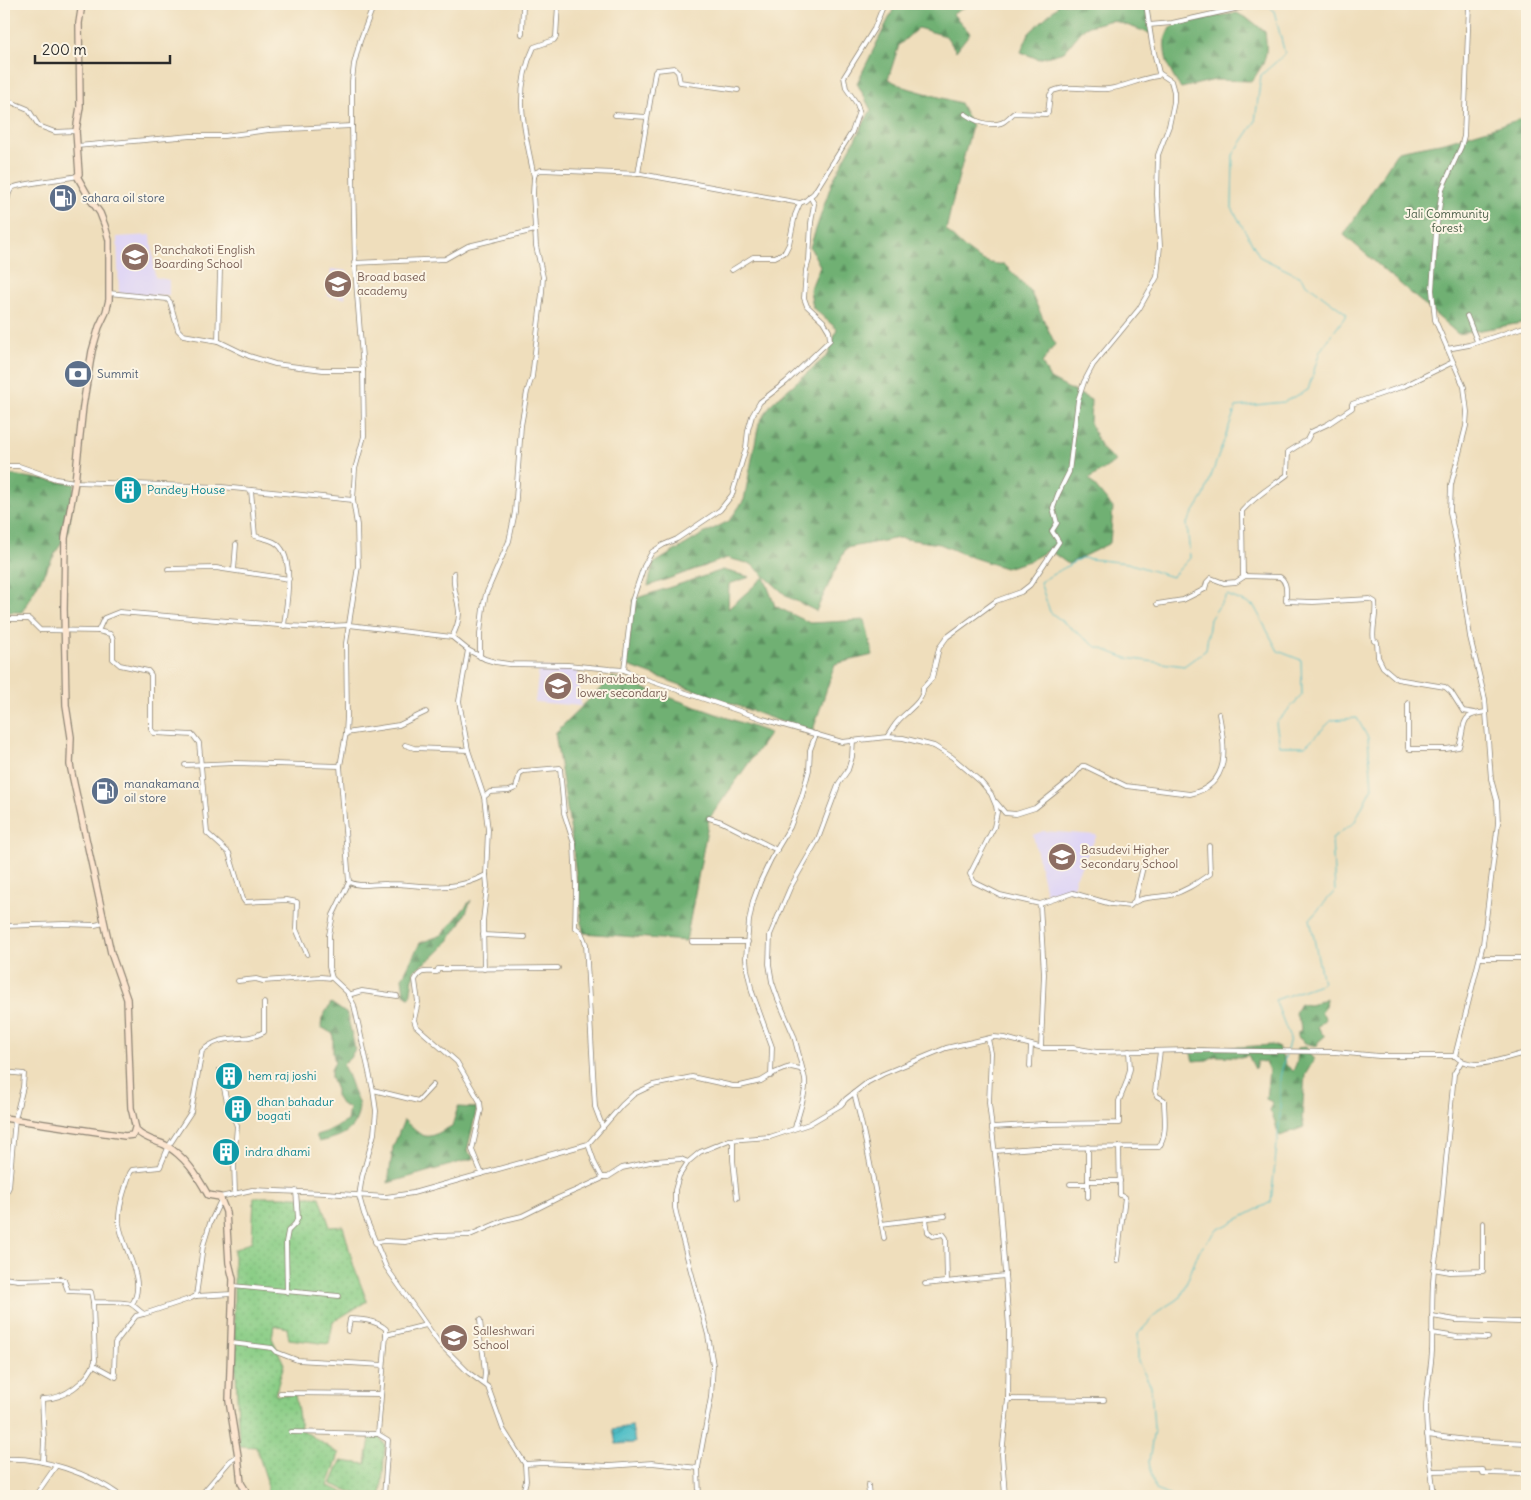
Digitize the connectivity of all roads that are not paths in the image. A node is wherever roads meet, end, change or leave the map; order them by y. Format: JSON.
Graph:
{"nodes":[{"id":1,"x":82,"y":4,"type":"edge"},
{"id":2,"x":374,"y":4,"type":"edge"},
{"id":3,"x":523,"y":4,"type":"edge"},
{"id":4,"x":558,"y":4,"type":"edge"},
{"id":5,"x":884,"y":4,"type":"edge"},
{"id":6,"x":1146,"y":4,"type":"edge"},
{"id":7,"x":1469,"y":4,"type":"edge"},
{"id":8,"x":1244,"y":6,"type":"dead end"},
{"id":9,"x":1149,"y":25,"type":"junction"},
{"id":10,"x":522,"y":34,"type":"dead end"},
{"id":11,"x":1160,"y":72,"type":"junction"},
{"id":12,"x":738,"y":90,"type":"dead end"},
{"id":13,"x":4,"y":99,"type":"edge"},
{"id":14,"x":615,"y":114,"type":"dead end"},
{"id":15,"x":965,"y":114,"type":"dead end"},
{"id":16,"x":647,"y":117,"type":"junction"},
{"id":17,"x":352,"y":126,"type":"junction"},
{"id":18,"x":76,"y":131,"type":"junction"},
{"id":19,"x":77,"y":146,"type":"junction"},
{"id":20,"x":638,"y":174,"type":"junction"},
{"id":21,"x":77,"y":176,"type":"junction"},
{"id":22,"x":534,"y":176,"type":"junction"},
{"id":23,"x":4,"y":191,"type":"edge"},
{"id":24,"x":10,"y":192,"type":"junction"},
{"id":25,"x":810,"y":196,"type":"junction"},
{"id":26,"x":800,"y":203,"type":"junction"},
{"id":27,"x":4,"y":216,"type":"edge"},
{"id":28,"x":535,"y":230,"type":"junction"},
{"id":29,"x":4,"y":231,"type":"edge"},
{"id":30,"x":354,"y":263,"type":"junction"},
{"id":31,"x":220,"y":270,"type":"dead end"},
{"id":32,"x":732,"y":270,"type":"dead end"},
{"id":33,"x":109,"y":293,"type":"junction"},
{"id":34,"x":1467,"y":316,"type":"dead end"},
{"id":35,"x":1527,"y":326,"type":"edge"},
{"id":36,"x":218,"y":340,"type":"junction"},
{"id":37,"x":1478,"y":342,"type":"junction"},
{"id":38,"x":1447,"y":349,"type":"junction"},
{"id":39,"x":1453,"y":362,"type":"junction"},
{"id":40,"x":363,"y":370,"type":"junction"},
{"id":41,"x":4,"y":466,"type":"edge"},
{"id":42,"x":75,"y":482,"type":"junction"},
{"id":43,"x":251,"y":490,"type":"junction"},
{"id":44,"x":354,"y":500,"type":"junction"},
{"id":45,"x":236,"y":544,"type":"dead end"},
{"id":46,"x":168,"y":569,"type":"dead end"},
{"id":47,"x":234,"y":570,"type":"junction"},
{"id":48,"x":454,"y":572,"type":"dead end"},
{"id":49,"x":1243,"y":578,"type":"junction"},
{"id":50,"x":288,"y":579,"type":"junction"},
{"id":51,"x":1157,"y":604,"type":"dead end"},
{"id":52,"x":4,"y":619,"type":"edge"},
{"id":53,"x":349,"y":625,"type":"junction"},
{"id":54,"x":284,"y":626,"type":"junction"},
{"id":55,"x":65,"y":630,"type":"junction"},
{"id":56,"x":98,"y":631,"type":"junction"},
{"id":57,"x":452,"y":637,"type":"junction"},
{"id":58,"x":468,"y":650,"type":"junction"},
{"id":59,"x":480,"y":657,"type":"junction"},
{"id":60,"x":624,"y":670,"type":"junction"},
{"id":61,"x":1408,"y":703,"type":"dead end"},
{"id":62,"x":426,"y":712,"type":"dead end"},
{"id":63,"x":1486,"y":712,"type":"junction"},
{"id":64,"x":1475,"y":713,"type":"junction"},
{"id":65,"x":1219,"y":714,"type":"dead end"},
{"id":66,"x":346,"y":733,"type":"junction"},
{"id":67,"x":816,"y":734,"type":"junction"},
{"id":68,"x":888,"y":737,"type":"junction"},
{"id":69,"x":853,"y":740,"type":"junction"},
{"id":70,"x":406,"y":745,"type":"dead end"},
{"id":71,"x":468,"y":750,"type":"junction"},
{"id":72,"x":201,"y":764,"type":"junction"},
{"id":73,"x":185,"y":765,"type":"dead end"},
{"id":74,"x":340,"y":766,"type":"junction"},
{"id":75,"x":484,"y":797,"type":"junction"},
{"id":76,"x":994,"y":801,"type":"junction"},
{"id":77,"x":709,"y":818,"type":"dead end"},
{"id":78,"x":1210,"y":846,"type":"dead end"},
{"id":79,"x":776,"y":850,"type":"junction"},
{"id":80,"x":1143,"y":867,"type":"dead end"},
{"id":81,"x":486,"y":875,"type":"junction"},
{"id":82,"x":349,"y":882,"type":"junction"},
{"id":83,"x":1135,"y":900,"type":"junction"},
{"id":84,"x":1040,"y":904,"type":"junction"},
{"id":85,"x":104,"y":924,"type":"junction"},
{"id":86,"x":4,"y":926,"type":"edge"},
{"id":87,"x":483,"y":936,"type":"junction"},
{"id":88,"x":525,"y":937,"type":"dead end"},
{"id":89,"x":692,"y":942,"type":"dead end"},
{"id":90,"x":748,"y":942,"type":"junction"},
{"id":91,"x":307,"y":954,"type":"dead end"},
{"id":92,"x":1480,"y":958,"type":"junction"},
{"id":93,"x":1527,"y":958,"type":"edge"},
{"id":94,"x":558,"y":968,"type":"dead end"},
{"id":95,"x":484,"y":969,"type":"junction"},
{"id":96,"x":332,"y":978,"type":"junction"},
{"id":97,"x":238,"y":981,"type":"dead end"},
{"id":98,"x":348,"y":995,"type":"junction"},
{"id":99,"x":397,"y":996,"type":"dead end"},
{"id":100,"x":264,"y":1003,"type":"dead end"},
{"id":101,"x":988,"y":1039,"type":"junction"},
{"id":102,"x":1031,"y":1045,"type":"junction"},
{"id":103,"x":1041,"y":1047,"type":"junction"},
{"id":104,"x":1129,"y":1051,"type":"junction"},
{"id":105,"x":1160,"y":1051,"type":"junction"},
{"id":106,"x":1527,"y":1053,"type":"edge"},
{"id":107,"x":1455,"y":1056,"type":"junction"},
{"id":108,"x":1461,"y":1062,"type":"junction"},
{"id":109,"x":1030,"y":1066,"type":"dead end"},
{"id":110,"x":220,"y":1070,"type":"dead end"},
{"id":111,"x":803,"y":1071,"type":"junction"},
{"id":112,"x":4,"y":1072,"type":"edge"},
{"id":113,"x":771,"y":1076,"type":"junction"},
{"id":114,"x":433,"y":1085,"type":"dead end"},
{"id":115,"x":373,"y":1090,"type":"junction"},
{"id":116,"x":854,"y":1093,"type":"junction"},
{"id":117,"x":4,"y":1118,"type":"edge"},
{"id":118,"x":15,"y":1119,"type":"junction"},
{"id":119,"x":993,"y":1127,"type":"junction"},
{"id":120,"x":135,"y":1128,"type":"junction"},
{"id":121,"x":603,"y":1128,"type":"junction"},
{"id":122,"x":795,"y":1128,"type":"junction"},
{"id":123,"x":728,"y":1140,"type":"junction"},
{"id":124,"x":588,"y":1144,"type":"junction"},
{"id":125,"x":168,"y":1147,"type":"junction"},
{"id":126,"x":1088,"y":1147,"type":"junction"},
{"id":127,"x":1119,"y":1147,"type":"junction"},
{"id":128,"x":995,"y":1151,"type":"junction"},
{"id":129,"x":688,"y":1162,"type":"junction"},
{"id":130,"x":482,"y":1174,"type":"junction"},
{"id":131,"x":602,"y":1177,"type":"junction"},
{"id":132,"x":1120,"y":1181,"type":"junction"},
{"id":133,"x":1088,"y":1182,"type":"junction"},
{"id":134,"x":1070,"y":1184,"type":"dead end"},
{"id":135,"x":7,"y":1191,"type":"dead end"},
{"id":136,"x":296,"y":1191,"type":"junction"},
{"id":137,"x":235,"y":1194,"type":"junction"},
{"id":138,"x":359,"y":1196,"type":"junction"},
{"id":139,"x":1088,"y":1197,"type":"dead end"},
{"id":140,"x":737,"y":1198,"type":"dead end"},
{"id":141,"x":220,"y":1200,"type":"junction"},
{"id":142,"x":945,"y":1216,"type":"dead end"},
{"id":143,"x":926,"y":1219,"type":"junction"},
{"id":144,"x":1483,"y":1223,"type":"dead end"},
{"id":145,"x":881,"y":1224,"type":"junction"},
{"id":146,"x":884,"y":1238,"type":"dead end"},
{"id":147,"x":375,"y":1242,"type":"junction"},
{"id":148,"x":1117,"y":1261,"type":"dead end"},
{"id":149,"x":1433,"y":1269,"type":"junction"},
{"id":150,"x":1005,"y":1276,"type":"junction"},
{"id":151,"x":4,"y":1278,"type":"edge"},
{"id":152,"x":947,"y":1282,"type":"junction"},
{"id":153,"x":925,"y":1284,"type":"dead end"},
{"id":154,"x":232,"y":1286,"type":"junction"},
{"id":155,"x":287,"y":1292,"type":"junction"},
{"id":156,"x":232,"y":1294,"type":"junction"},
{"id":157,"x":196,"y":1296,"type":"junction"},
{"id":158,"x":338,"y":1296,"type":"dead end"},
{"id":159,"x":93,"y":1302,"type":"junction"},
{"id":160,"x":132,"y":1304,"type":"junction"},
{"id":161,"x":144,"y":1314,"type":"junction"},
{"id":162,"x":1432,"y":1316,"type":"junction"},
{"id":163,"x":480,"y":1320,"type":"dead end"},
{"id":164,"x":1519,"y":1322,"type":"dead end"},
{"id":165,"x":426,"y":1325,"type":"junction"},
{"id":166,"x":348,"y":1331,"type":"dead end"},
{"id":167,"x":1432,"y":1333,"type":"junction"},
{"id":168,"x":386,"y":1335,"type":"junction"},
{"id":169,"x":1488,"y":1338,"type":"dead end"},
{"id":170,"x":231,"y":1343,"type":"junction"},
{"id":171,"x":383,"y":1365,"type":"junction"},
{"id":172,"x":94,"y":1366,"type":"junction"},
{"id":173,"x":484,"y":1382,"type":"junction"},
{"id":174,"x":280,"y":1393,"type":"dead end"},
{"id":175,"x":381,"y":1394,"type":"junction"},
{"id":176,"x":1008,"y":1399,"type":"junction"},
{"id":177,"x":1104,"y":1400,"type":"dead end"},
{"id":178,"x":291,"y":1432,"type":"dead end"},
{"id":179,"x":378,"y":1434,"type":"junction"},
{"id":180,"x":1427,"y":1434,"type":"junction"},
{"id":181,"x":1527,"y":1443,"type":"edge"},
{"id":182,"x":238,"y":1456,"type":"junction"},
{"id":183,"x":4,"y":1459,"type":"edge"},
{"id":184,"x":42,"y":1462,"type":"junction"},
{"id":185,"x":525,"y":1464,"type":"junction"},
{"id":186,"x":56,"y":1466,"type":"junction"},
{"id":187,"x":698,"y":1468,"type":"junction"},
{"id":188,"x":1431,"y":1471,"type":"junction"},
{"id":189,"x":1527,"y":1474,"type":"edge"},
{"id":190,"x":868,"y":1485,"type":"dead end"},
{"id":191,"x":244,"y":1487,"type":"junction"},
{"id":192,"x":20,"y":1496,"type":"edge"},
{"id":193,"x":34,"y":1496,"type":"edge"},
{"id":194,"x":121,"y":1496,"type":"edge"},
{"id":195,"x":200,"y":1496,"type":"edge"},
{"id":196,"x":238,"y":1496,"type":"edge"},
{"id":197,"x":247,"y":1496,"type":"edge"},
{"id":198,"x":384,"y":1496,"type":"edge"},
{"id":199,"x":522,"y":1496,"type":"edge"},
{"id":200,"x":699,"y":1496,"type":"edge"},
{"id":201,"x":868,"y":1496,"type":"edge"},
{"id":202,"x":1005,"y":1496,"type":"edge"},
{"id":203,"x":1434,"y":1496,"type":"edge"}],
"edges":[{"from":1,"to":18,"type":"street"},
{"from":2,"to":17,"type":"street"},
{"from":3,"to":10,"type":"street"},
{"from":4,"to":22,"type":"street"},
{"from":5,"to":25,"type":"street"},
{"from":6,"to":9,"type":"street"},
{"from":7,"to":38,"type":"street"},
{"from":8,"to":9,"type":"street"},
{"from":9,"to":11,"type":"street"},
{"from":11,"to":15,"type":"street"},
{"from":11,"to":68,"type":"street"},
{"from":12,"to":16,"type":"street"},
{"from":13,"to":18,"type":"street"},
{"from":14,"to":16,"type":"street"},
{"from":16,"to":20,"type":"street"},
{"from":17,"to":19,"type":"street"},
{"from":17,"to":30,"type":"street"},
{"from":18,"to":19,"type":"street"},
{"from":19,"to":21,"type":"street"},
{"from":20,"to":22,"type":"street"},
{"from":20,"to":26,"type":"street"},
{"from":21,"to":24,"type":"street"},
{"from":21,"to":33,"type":"street"},
{"from":22,"to":28,"type":"street"},
{"from":23,"to":24,"type":"street"},
{"from":24,"to":27,"type":"street"},
{"from":25,"to":26,"type":"street"},
{"from":25,"to":60,"type":"street"},
{"from":26,"to":32,"type":"street"},
{"from":27,"to":29,"type":"street"},
{"from":28,"to":30,"type":"street"},
{"from":28,"to":59,"type":"street"},
{"from":30,"to":40,"type":"street"},
{"from":31,"to":36,"type":"street"},
{"from":33,"to":36,"type":"street"},
{"from":33,"to":42,"type":"street"},
{"from":34,"to":37,"type":"street"},
{"from":35,"to":37,"type":"street"},
{"from":36,"to":40,"type":"street"},
{"from":37,"to":38,"type":"street"},
{"from":38,"to":39,"type":"street"},
{"from":39,"to":49,"type":"street"},
{"from":39,"to":63,"type":"street"},
{"from":40,"to":44,"type":"street"},
{"from":41,"to":42,"type":"street"},
{"from":42,"to":43,"type":"street"},
{"from":42,"to":55,"type":"street"},
{"from":43,"to":44,"type":"street"},
{"from":43,"to":50,"type":"street"},
{"from":44,"to":53,"type":"street"},
{"from":45,"to":47,"type":"street"},
{"from":46,"to":47,"type":"street"},
{"from":47,"to":50,"type":"street"},
{"from":48,"to":57,"type":"street"},
{"from":49,"to":51,"type":"street"},
{"from":49,"to":64,"type":"street"},
{"from":50,"to":54,"type":"street"},
{"from":52,"to":55,"type":"street"},
{"from":53,"to":54,"type":"street"},
{"from":53,"to":57,"type":"street"},
{"from":53,"to":66,"type":"street"},
{"from":54,"to":56,"type":"street"},
{"from":55,"to":56,"type":"street"},
{"from":55,"to":85,"type":"street"},
{"from":56,"to":72,"type":"street"},
{"from":57,"to":58,"type":"street"},
{"from":58,"to":59,"type":"street"},
{"from":58,"to":71,"type":"street"},
{"from":59,"to":60,"type":"street"},
{"from":60,"to":67,"type":"street"},
{"from":61,"to":64,"type":"street"},
{"from":62,"to":66,"type":"street"},
{"from":63,"to":64,"type":"street"},
{"from":63,"to":92,"type":"street"},
{"from":65,"to":76,"type":"street"},
{"from":66,"to":74,"type":"street"},
{"from":67,"to":69,"type":"street"},
{"from":67,"to":79,"type":"street"},
{"from":68,"to":69,"type":"street"},
{"from":68,"to":76,"type":"street"},
{"from":69,"to":111,"type":"street"},
{"from":70,"to":71,"type":"street"},
{"from":71,"to":75,"type":"street"},
{"from":72,"to":73,"type":"street"},
{"from":72,"to":74,"type":"street"},
{"from":72,"to":91,"type":"street"},
{"from":74,"to":82,"type":"street"},
{"from":75,"to":81,"type":"street"},
{"from":75,"to":121,"type":"street"},
{"from":76,"to":84,"type":"street"},
{"from":77,"to":79,"type":"street"},
{"from":78,"to":83,"type":"street"},
{"from":79,"to":90,"type":"street"},
{"from":80,"to":83,"type":"street"},
{"from":81,"to":82,"type":"street"},
{"from":81,"to":87,"type":"street"},
{"from":82,"to":96,"type":"street"},
{"from":83,"to":84,"type":"street"},
{"from":84,"to":103,"type":"street"},
{"from":85,"to":86,"type":"street"},
{"from":85,"to":120,"type":"street"},
{"from":87,"to":88,"type":"street"},
{"from":87,"to":95,"type":"street"},
{"from":89,"to":90,"type":"street"},
{"from":90,"to":113,"type":"street"},
{"from":92,"to":93,"type":"street"},
{"from":92,"to":107,"type":"street"},
{"from":94,"to":95,"type":"street"},
{"from":95,"to":130,"type":"street"},
{"from":96,"to":97,"type":"street"},
{"from":96,"to":98,"type":"street"},
{"from":98,"to":99,"type":"street"},
{"from":98,"to":115,"type":"street"},
{"from":100,"to":125,"type":"street"},
{"from":101,"to":102,"type":"street"},
{"from":101,"to":116,"type":"street"},
{"from":101,"to":119,"type":"street"},
{"from":102,"to":103,"type":"street"},
{"from":102,"to":109,"type":"street"},
{"from":103,"to":104,"type":"street"},
{"from":104,"to":105,"type":"street"},
{"from":104,"to":119,"type":"street"},
{"from":105,"to":107,"type":"street"},
{"from":105,"to":127,"type":"street"},
{"from":106,"to":108,"type":"street"},
{"from":107,"to":108,"type":"street"},
{"from":108,"to":149,"type":"street"},
{"from":110,"to":137,"type":"street"},
{"from":111,"to":113,"type":"street"},
{"from":111,"to":122,"type":"street"},
{"from":112,"to":118,"type":"street"},
{"from":113,"to":121,"type":"street"},
{"from":114,"to":115,"type":"street"},
{"from":115,"to":138,"type":"street"},
{"from":116,"to":122,"type":"street"},
{"from":116,"to":145,"type":"street"},
{"from":117,"to":118,"type":"street"},
{"from":118,"to":120,"type":"street"},
{"from":118,"to":135,"type":"street"},
{"from":119,"to":128,"type":"street"},
{"from":120,"to":125,"type":"street"},
{"from":121,"to":124,"type":"street"},
{"from":122,"to":123,"type":"street"},
{"from":123,"to":129,"type":"street"},
{"from":123,"to":140,"type":"street"},
{"from":124,"to":130,"type":"street"},
{"from":124,"to":131,"type":"street"},
{"from":125,"to":141,"type":"street"},
{"from":125,"to":160,"type":"street"},
{"from":126,"to":127,"type":"street"},
{"from":126,"to":128,"type":"street"},
{"from":126,"to":133,"type":"street"},
{"from":127,"to":132,"type":"street"},
{"from":128,"to":150,"type":"street"},
{"from":129,"to":131,"type":"street"},
{"from":129,"to":187,"type":"street"},
{"from":130,"to":138,"type":"street"},
{"from":131,"to":147,"type":"street"},
{"from":132,"to":133,"type":"street"},
{"from":132,"to":148,"type":"street"},
{"from":133,"to":134,"type":"street"},
{"from":133,"to":139,"type":"street"},
{"from":136,"to":137,"type":"street"},
{"from":136,"to":138,"type":"street"},
{"from":136,"to":155,"type":"street"},
{"from":137,"to":141,"type":"street"},
{"from":138,"to":147,"type":"street"},
{"from":141,"to":154,"type":"street"},
{"from":141,"to":157,"type":"street"},
{"from":142,"to":143,"type":"street"},
{"from":143,"to":145,"type":"street"},
{"from":143,"to":152,"type":"street"},
{"from":144,"to":149,"type":"street"},
{"from":145,"to":146,"type":"street"},
{"from":147,"to":165,"type":"street"},
{"from":149,"to":162,"type":"street"},
{"from":150,"to":152,"type":"street"},
{"from":150,"to":176,"type":"street"},
{"from":151,"to":159,"type":"street"},
{"from":152,"to":153,"type":"street"},
{"from":154,"to":155,"type":"street"},
{"from":154,"to":156,"type":"street"},
{"from":155,"to":158,"type":"street"},
{"from":156,"to":157,"type":"street"},
{"from":156,"to":170,"type":"street"},
{"from":157,"to":161,"type":"street"},
{"from":159,"to":160,"type":"street"},
{"from":159,"to":172,"type":"street"},
{"from":160,"to":161,"type":"street"},
{"from":161,"to":172,"type":"street"},
{"from":162,"to":164,"type":"street"},
{"from":162,"to":167,"type":"street"},
{"from":163,"to":173,"type":"street"},
{"from":165,"to":168,"type":"street"},
{"from":165,"to":173,"type":"street"},
{"from":166,"to":168,"type":"street"},
{"from":167,"to":169,"type":"street"},
{"from":167,"to":180,"type":"street"},
{"from":168,"to":171,"type":"street"},
{"from":170,"to":171,"type":"street"},
{"from":170,"to":182,"type":"street"},
{"from":171,"to":175,"type":"street"},
{"from":172,"to":184,"type":"street"},
{"from":173,"to":185,"type":"street"},
{"from":174,"to":175,"type":"street"},
{"from":175,"to":179,"type":"street"},
{"from":176,"to":177,"type":"street"},
{"from":176,"to":202,"type":"street"},
{"from":178,"to":179,"type":"street"},
{"from":179,"to":198,"type":"street"},
{"from":180,"to":181,"type":"street"},
{"from":180,"to":188,"type":"street"},
{"from":182,"to":191,"type":"street"},
{"from":182,"to":195,"type":"street"},
{"from":183,"to":184,"type":"street"},
{"from":184,"to":186,"type":"street"},
{"from":185,"to":187,"type":"street"},
{"from":185,"to":199,"type":"street"},
{"from":186,"to":193,"type":"street"},
{"from":186,"to":194,"type":"street"},
{"from":187,"to":200,"type":"street"},
{"from":188,"to":189,"type":"street"},
{"from":188,"to":203,"type":"street"},
{"from":190,"to":201,"type":"street"},
{"from":191,"to":196,"type":"street"},
{"from":191,"to":197,"type":"street"},
{"from":192,"to":193,"type":"street"}]}
